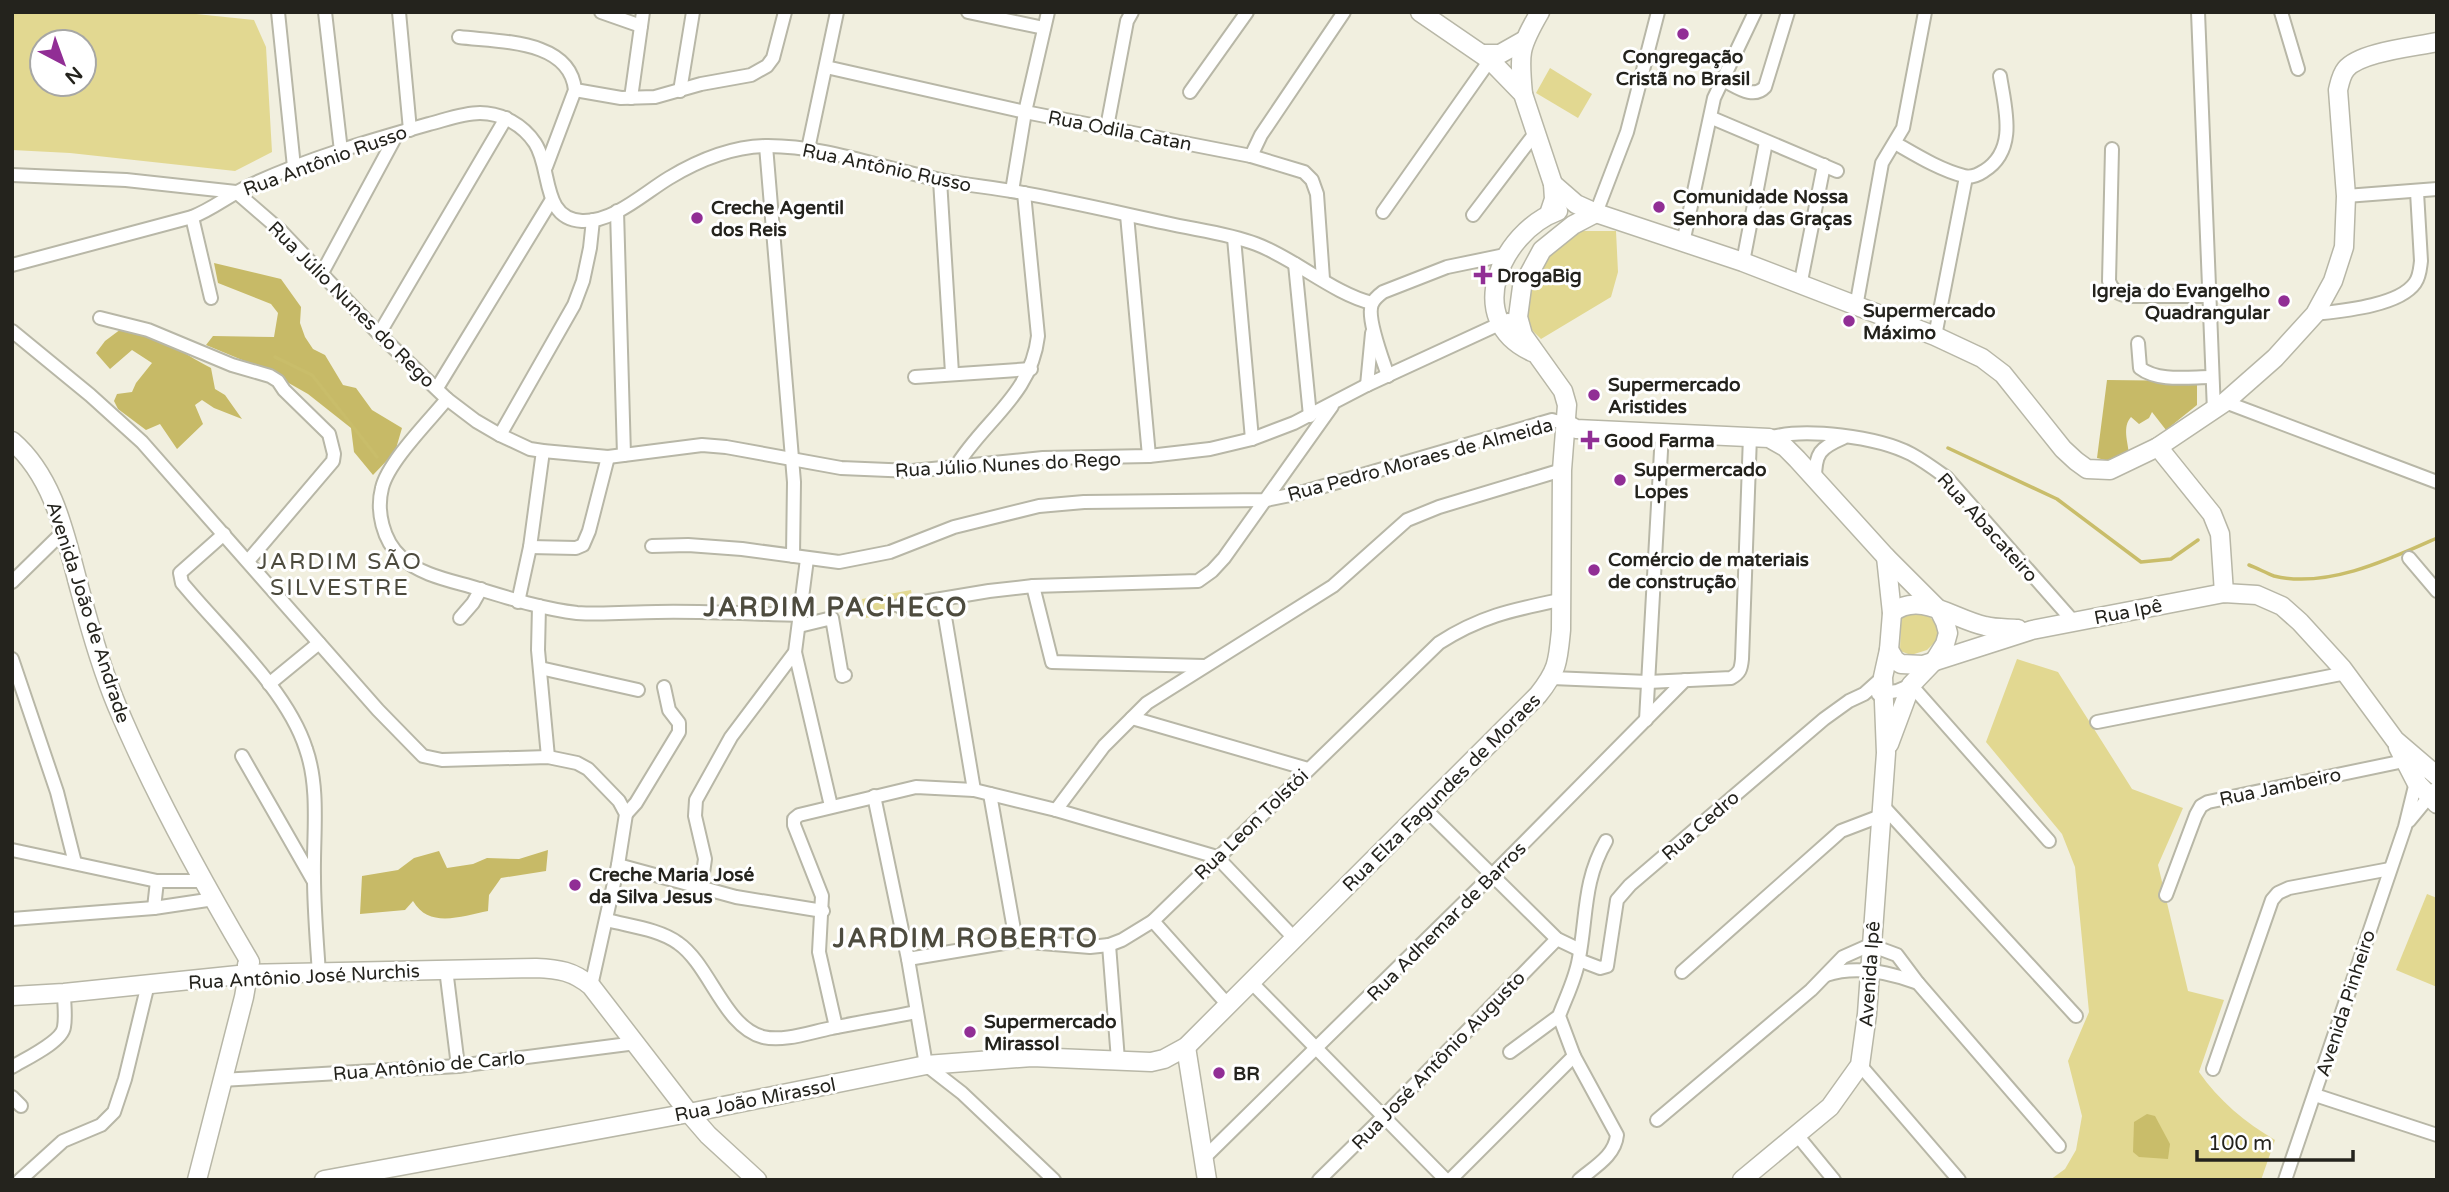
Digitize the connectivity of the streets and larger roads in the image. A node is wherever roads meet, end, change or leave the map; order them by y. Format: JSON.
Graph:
{"nodes":[{"id":1,"x":278,"y":12,"type":"edge"},
{"id":2,"x":325,"y":12,"type":"edge"},
{"id":3,"x":399,"y":12,"type":"edge"},
{"id":4,"x":601,"y":12,"type":"edge"},
{"id":5,"x":643,"y":12,"type":"edge"},
{"id":6,"x":693,"y":12,"type":"edge"},
{"id":7,"x":785,"y":12,"type":"edge"},
{"id":8,"x":837,"y":12,"type":"edge"},
{"id":9,"x":968,"y":12,"type":"edge"},
{"id":10,"x":1048,"y":12,"type":"edge"},
{"id":11,"x":1247,"y":12,"type":"edge"},
{"id":12,"x":1343,"y":12,"type":"edge"},
{"id":13,"x":1420,"y":12,"type":"edge"},
{"id":14,"x":1540,"y":12,"type":"edge"},
{"id":15,"x":1658,"y":12,"type":"edge"},
{"id":16,"x":1755,"y":12,"type":"edge"},
{"id":17,"x":1788,"y":12,"type":"edge"},
{"id":18,"x":1925,"y":12,"type":"edge"},
{"id":19,"x":2198,"y":12,"type":"edge"},
{"id":20,"x":2281,"y":12,"type":"edge"},
{"id":21,"x":1127,"y":15,"type":"edge"},
{"id":22,"x":641,"y":26,"type":"junction"},
{"id":23,"x":1044,"y":28,"type":"junction"},
{"id":24,"x":459,"y":37,"type":"dead end"},
{"id":25,"x":1523,"y":41,"type":"junction"},
{"id":26,"x":2437,"y":42,"type":"edge"},
{"id":27,"x":1487,"y":57,"type":"junction"},
{"id":28,"x":826,"y":67,"type":"junction"},
{"id":29,"x":2298,"y":69,"type":"dead end"},
{"id":30,"x":2000,"y":76,"type":"dead end"},
{"id":31,"x":1723,"y":80,"type":"junction"},
{"id":32,"x":575,"y":90,"type":"junction"},
{"id":33,"x":680,"y":91,"type":"junction"},
{"id":34,"x":1190,"y":92,"type":"dead end"},
{"id":35,"x":1523,"y":94,"type":"junction"},
{"id":36,"x":631,"y":98,"type":"junction"},
{"id":37,"x":1025,"y":112,"type":"junction"},
{"id":38,"x":506,"y":118,"type":"junction"},
{"id":39,"x":1712,"y":118,"type":"junction"},
{"id":40,"x":1107,"y":127,"type":"junction"},
{"id":41,"x":403,"y":132,"type":"junction"},
{"id":42,"x":1536,"y":132,"type":"junction"},
{"id":43,"x":1766,"y":142,"type":"junction"},
{"id":44,"x":1895,"y":143,"type":"junction"},
{"id":45,"x":766,"y":146,"type":"junction"},
{"id":46,"x":808,"y":149,"type":"junction"},
{"id":47,"x":2112,"y":149,"type":"dead end"},
{"id":48,"x":341,"y":151,"type":"junction"},
{"id":49,"x":1251,"y":156,"type":"junction"},
{"id":50,"x":1824,"y":165,"type":"junction"},
{"id":51,"x":294,"y":167,"type":"junction"},
{"id":52,"x":546,"y":167,"type":"junction"},
{"id":53,"x":1837,"y":171,"type":"dead end"},
{"id":54,"x":12,"y":175,"type":"edge"},
{"id":55,"x":1966,"y":177,"type":"junction"},
{"id":56,"x":940,"y":180,"type":"junction"},
{"id":57,"x":1553,"y":184,"type":"junction"},
{"id":58,"x":2437,"y":189,"type":"edge"},
{"id":59,"x":236,"y":192,"type":"junction"},
{"id":60,"x":1018,"y":192,"type":"junction"},
{"id":61,"x":2417,"y":192,"type":"junction"},
{"id":62,"x":2346,"y":196,"type":"junction"},
{"id":63,"x":551,"y":201,"type":"junction"},
{"id":64,"x":1576,"y":204,"type":"junction"},
{"id":65,"x":617,"y":211,"type":"junction"},
{"id":66,"x":1384,"y":212,"type":"dead end"},
{"id":67,"x":1596,"y":213,"type":"junction"},
{"id":68,"x":1549,"y":214,"type":"junction"},
{"id":69,"x":1127,"y":215,"type":"junction"},
{"id":70,"x":1474,"y":215,"type":"dead end"},
{"id":71,"x":192,"y":217,"type":"junction"},
{"id":72,"x":593,"y":220,"type":"junction"},
{"id":73,"x":1234,"y":238,"type":"junction"},
{"id":74,"x":1683,"y":243,"type":"junction"},
{"id":75,"x":1506,"y":255,"type":"junction"},
{"id":76,"x":1743,"y":262,"type":"junction"},
{"id":77,"x":1295,"y":264,"type":"junction"},
{"id":78,"x":12,"y":265,"type":"edge"},
{"id":79,"x":322,"y":273,"type":"junction"},
{"id":80,"x":1323,"y":279,"type":"junction"},
{"id":81,"x":1800,"y":286,"type":"junction"},
{"id":82,"x":2208,"y":296,"type":"junction"},
{"id":83,"x":212,"y":298,"type":"dead end"},
{"id":84,"x":1372,"y":303,"type":"junction"},
{"id":85,"x":1856,"y":307,"type":"junction"},
{"id":86,"x":2315,"y":314,"type":"junction"},
{"id":87,"x":1518,"y":317,"type":"junction"},
{"id":88,"x":100,"y":318,"type":"dead end"},
{"id":89,"x":1499,"y":323,"type":"junction"},
{"id":90,"x":1373,"y":326,"type":"junction"},
{"id":91,"x":12,"y":331,"type":"edge"},
{"id":92,"x":379,"y":334,"type":"junction"},
{"id":93,"x":1935,"y":336,"type":"junction"},
{"id":94,"x":2138,"y":343,"type":"dead end"},
{"id":95,"x":1535,"y":353,"type":"junction"},
{"id":96,"x":1031,"y":369,"type":"junction"},
{"id":97,"x":952,"y":373,"type":"junction"},
{"id":98,"x":915,"y":376,"type":"dead end"},
{"id":99,"x":1388,"y":376,"type":"junction"},
{"id":100,"x":2211,"y":377,"type":"junction"},
{"id":101,"x":1367,"y":386,"type":"junction"},
{"id":102,"x":437,"y":388,"type":"junction"},
{"id":103,"x":447,"y":399,"type":"junction"},
{"id":104,"x":1334,"y":404,"type":"junction"},
{"id":105,"x":2219,"y":407,"type":"junction"},
{"id":106,"x":1310,"y":416,"type":"junction"},
{"id":107,"x":1567,"y":424,"type":"junction"},
{"id":108,"x":1662,"y":433,"type":"junction"},
{"id":109,"x":499,"y":435,"type":"junction"},
{"id":110,"x":1750,"y":436,"type":"junction"},
{"id":111,"x":1847,"y":437,"type":"junction"},
{"id":112,"x":1769,"y":438,"type":"junction"},
{"id":113,"x":1252,"y":439,"type":"junction"},
{"id":114,"x":12,"y":441,"type":"edge"},
{"id":115,"x":2158,"y":447,"type":"junction"},
{"id":116,"x":543,"y":451,"type":"junction"},
{"id":117,"x":624,"y":455,"type":"junction"},
{"id":118,"x":1149,"y":456,"type":"junction"},
{"id":119,"x":608,"y":457,"type":"junction"},
{"id":120,"x":792,"y":459,"type":"junction"},
{"id":121,"x":955,"y":468,"type":"junction"},
{"id":122,"x":1562,"y":470,"type":"junction"},
{"id":123,"x":1815,"y":479,"type":"junction"},
{"id":124,"x":2437,"y":482,"type":"edge"},
{"id":125,"x":1266,"y":499,"type":"junction"},
{"id":126,"x":64,"y":531,"type":"junction"},
{"id":127,"x":225,"y":534,"type":"junction"},
{"id":128,"x":652,"y":546,"type":"dead end"},
{"id":129,"x":530,"y":547,"type":"junction"},
{"id":130,"x":793,"y":556,"type":"junction"},
{"id":131,"x":1886,"y":557,"type":"junction"},
{"id":132,"x":2409,"y":558,"type":"dead end"},
{"id":133,"x":807,"y":559,"type":"junction"},
{"id":134,"x":248,"y":561,"type":"junction"},
{"id":135,"x":12,"y":582,"type":"edge"},
{"id":136,"x":1033,"y":586,"type":"junction"},
{"id":137,"x":481,"y":589,"type":"junction"},
{"id":138,"x":2437,"y":591,"type":"edge"},
{"id":139,"x":2224,"y":593,"type":"junction"},
{"id":140,"x":942,"y":599,"type":"junction"},
{"id":141,"x":1560,"y":600,"type":"junction"},
{"id":142,"x":518,"y":602,"type":"junction"},
{"id":143,"x":539,"y":606,"type":"junction"},
{"id":144,"x":899,"y":606,"type":"dead end"},
{"id":145,"x":1939,"y":610,"type":"junction"},
{"id":146,"x":1892,"y":613,"type":"junction"},
{"id":147,"x":460,"y":618,"type":"dead end"},
{"id":148,"x":800,"y":620,"type":"junction"},
{"id":149,"x":2073,"y":621,"type":"junction"},
{"id":150,"x":2032,"y":630,"type":"junction"},
{"id":151,"x":319,"y":643,"type":"junction"},
{"id":152,"x":1889,"y":650,"type":"junction"},
{"id":153,"x":795,"y":652,"type":"junction"},
{"id":154,"x":12,"y":659,"type":"edge"},
{"id":155,"x":1935,"y":660,"type":"junction"},
{"id":156,"x":1204,"y":666,"type":"junction"},
{"id":157,"x":540,"y":668,"type":"junction"},
{"id":158,"x":2346,"y":673,"type":"junction"},
{"id":159,"x":845,"y":674,"type":"dead end"},
{"id":160,"x":1552,"y":677,"type":"junction"},
{"id":161,"x":1685,"y":680,"type":"junction"},
{"id":162,"x":1648,"y":682,"type":"junction"},
{"id":163,"x":269,"y":684,"type":"junction"},
{"id":164,"x":1911,"y":685,"type":"junction"},
{"id":165,"x":1883,"y":686,"type":"junction"},
{"id":166,"x":664,"y":687,"type":"dead end"},
{"id":167,"x":638,"y":690,"type":"dead end"},
{"id":168,"x":25,"y":698,"type":"junction"},
{"id":169,"x":12,"y":706,"type":"edge"},
{"id":170,"x":1132,"y":718,"type":"junction"},
{"id":171,"x":1646,"y":720,"type":"junction"},
{"id":172,"x":2097,"y":722,"type":"dead end"},
{"id":173,"x":1886,"y":753,"type":"junction"},
{"id":174,"x":242,"y":756,"type":"dead end"},
{"id":175,"x":548,"y":757,"type":"junction"},
{"id":176,"x":2408,"y":758,"type":"junction"},
{"id":177,"x":1308,"y":769,"type":"junction"},
{"id":178,"x":2434,"y":771,"type":"edge"},
{"id":179,"x":2416,"y":782,"type":"junction"},
{"id":180,"x":974,"y":790,"type":"junction"},
{"id":181,"x":990,"y":794,"type":"junction"},
{"id":182,"x":2434,"y":795,"type":"edge"},
{"id":183,"x":871,"y":797,"type":"junction"},
{"id":184,"x":831,"y":806,"type":"junction"},
{"id":185,"x":1424,"y":808,"type":"junction"},
{"id":186,"x":1056,"y":810,"type":"junction"},
{"id":187,"x":1883,"y":810,"type":"junction"},
{"id":188,"x":626,"y":814,"type":"junction"},
{"id":189,"x":2404,"y":827,"type":"junction"},
{"id":190,"x":1606,"y":841,"type":"dead end"},
{"id":191,"x":2049,"y":841,"type":"dead end"},
{"id":192,"x":12,"y":850,"type":"edge"},
{"id":193,"x":1217,"y":857,"type":"junction"},
{"id":194,"x":75,"y":863,"type":"junction"},
{"id":195,"x":194,"y":863,"type":"junction"},
{"id":196,"x":618,"y":865,"type":"junction"},
{"id":197,"x":2390,"y":869,"type":"junction"},
{"id":198,"x":1493,"y":874,"type":"junction"},
{"id":199,"x":163,"y":881,"type":"junction"},
{"id":200,"x":205,"y":881,"type":"junction"},
{"id":201,"x":314,"y":882,"type":"junction"},
{"id":202,"x":701,"y":887,"type":"junction"},
{"id":203,"x":2166,"y":895,"type":"dead end"},
{"id":204,"x":215,"y":899,"type":"junction"},
{"id":205,"x":154,"y":908,"type":"junction"},
{"id":206,"x":823,"y":911,"type":"junction"},
{"id":207,"x":12,"y":919,"type":"edge"},
{"id":208,"x":607,"y":920,"type":"junction"},
{"id":209,"x":1153,"y":921,"type":"junction"},
{"id":210,"x":1295,"y":939,"type":"junction"},
{"id":211,"x":1557,"y":939,"type":"junction"},
{"id":212,"x":1016,"y":941,"type":"junction"},
{"id":213,"x":1109,"y":945,"type":"junction"},
{"id":214,"x":1870,"y":945,"type":"junction"},
{"id":215,"x":1579,"y":955,"type":"junction"},
{"id":216,"x":908,"y":959,"type":"junction"},
{"id":217,"x":446,"y":969,"type":"junction"},
{"id":218,"x":1870,"y":971,"type":"junction"},
{"id":219,"x":1682,"y":972,"type":"dead end"},
{"id":220,"x":248,"y":974,"type":"junction"},
{"id":221,"x":319,"y":974,"type":"junction"},
{"id":222,"x":1826,"y":976,"type":"junction"},
{"id":223,"x":1251,"y":982,"type":"junction"},
{"id":224,"x":1918,"y":983,"type":"junction"},
{"id":225,"x":148,"y":984,"type":"junction"},
{"id":226,"x":591,"y":986,"type":"junction"},
{"id":227,"x":64,"y":993,"type":"junction"},
{"id":228,"x":12,"y":996,"type":"edge"},
{"id":229,"x":1228,"y":1005,"type":"junction"},
{"id":230,"x":916,"y":1012,"type":"junction"},
{"id":231,"x":1559,"y":1016,"type":"junction"},
{"id":232,"x":2076,"y":1016,"type":"dead end"},
{"id":233,"x":836,"y":1027,"type":"junction"},
{"id":234,"x":636,"y":1043,"type":"junction"},
{"id":235,"x":1186,"y":1047,"type":"junction"},
{"id":236,"x":1316,"y":1050,"type":"junction"},
{"id":237,"x":1510,"y":1052,"type":"dead end"},
{"id":238,"x":1574,"y":1056,"type":"junction"},
{"id":239,"x":1118,"y":1060,"type":"junction"},
{"id":240,"x":926,"y":1065,"type":"junction"},
{"id":241,"x":1860,"y":1065,"type":"junction"},
{"id":242,"x":458,"y":1066,"type":"junction"},
{"id":243,"x":12,"y":1067,"type":"edge"},
{"id":244,"x":2213,"y":1069,"type":"dead end"},
{"id":245,"x":221,"y":1080,"type":"junction"},
{"id":246,"x":2315,"y":1095,"type":"junction"},
{"id":247,"x":689,"y":1113,"type":"junction"},
{"id":248,"x":1383,"y":1117,"type":"junction"},
{"id":249,"x":1657,"y":1120,"type":"dead end"},
{"id":250,"x":1797,"y":1135,"type":"junction"},
{"id":251,"x":2437,"y":1135,"type":"edge"},
{"id":252,"x":2059,"y":1146,"type":"dead end"},
{"id":253,"x":1770,"y":1158,"type":"junction"},
{"id":254,"x":1203,"y":1159,"type":"junction"},
{"id":255,"x":20,"y":1180,"type":"edge"},
{"id":256,"x":197,"y":1180,"type":"edge"},
{"id":257,"x":324,"y":1180,"type":"edge"},
{"id":258,"x":757,"y":1180,"type":"edge"},
{"id":259,"x":1054,"y":1180,"type":"edge"},
{"id":260,"x":1208,"y":1180,"type":"edge"},
{"id":261,"x":1319,"y":1180,"type":"edge"},
{"id":262,"x":1448,"y":1180,"type":"edge"},
{"id":263,"x":1579,"y":1180,"type":"edge"},
{"id":264,"x":1742,"y":1180,"type":"edge"},
{"id":265,"x":1756,"y":1180,"type":"edge"},
{"id":266,"x":1835,"y":1180,"type":"edge"},
{"id":267,"x":1959,"y":1180,"type":"edge"},
{"id":268,"x":2285,"y":1180,"type":"edge"}],
"edges":[{"from":1,"to":51,"type":"street"},
{"from":2,"to":48,"type":"street"},
{"from":3,"to":41,"type":"street"},
{"from":4,"to":22,"type":"street"},
{"from":5,"to":22,"type":"street"},
{"from":6,"to":33,"type":"street"},
{"from":7,"to":33,"type":"street"},
{"from":8,"to":28,"type":"street"},
{"from":9,"to":23,"type":"street"},
{"from":10,"to":23,"type":"street"},
{"from":11,"to":34,"type":"street"},
{"from":12,"to":49,"type":"street"},
{"from":13,"to":27,"type":"street"},
{"from":14,"to":25,"type":"street"},
{"from":15,"to":67,"type":"street"},
{"from":16,"to":31,"type":"street"},
{"from":17,"to":31,"type":"street"},
{"from":18,"to":44,"type":"street"},
{"from":19,"to":82,"type":"street"},
{"from":20,"to":29,"type":"street"},
{"from":21,"to":40,"type":"street"},
{"from":22,"to":36,"type":"street"},
{"from":23,"to":37,"type":"street"},
{"from":24,"to":32,"type":"street"},
{"from":25,"to":27,"type":"street"},
{"from":25,"to":35,"type":"street"},
{"from":26,"to":62,"type":"street"},
{"from":27,"to":35,"type":"street"},
{"from":27,"to":66,"type":"street"},
{"from":28,"to":37,"type":"street","name":"Rua Odila Catan"},
{"from":28,"to":46,"type":"street"},
{"from":30,"to":55,"type":"street"},
{"from":31,"to":39,"type":"street"},
{"from":32,"to":36,"type":"street"},
{"from":32,"to":52,"type":"street"},
{"from":33,"to":36,"type":"street"},
{"from":35,"to":42,"type":"street"},
{"from":37,"to":40,"type":"street","name":"Rua Odila Catan"},
{"from":37,"to":60,"type":"street"},
{"from":38,"to":41,"type":"street","name":"Rua Antônio Russo"},
{"from":38,"to":52,"type":"street"},
{"from":38,"to":92,"type":"street"},
{"from":39,"to":43,"type":"street"},
{"from":39,"to":74,"type":"street"},
{"from":40,"to":49,"type":"street","name":"Rua Odila Catan"},
{"from":41,"to":48,"type":"street","name":"Rua Antônio Russo"},
{"from":41,"to":79,"type":"street"},
{"from":42,"to":57,"type":"street"},
{"from":42,"to":70,"type":"street"},
{"from":43,"to":50,"type":"street"},
{"from":43,"to":76,"type":"street"},
{"from":44,"to":55,"type":"street"},
{"from":44,"to":85,"type":"street"},
{"from":45,"to":46,"type":"street","name":"Rua Antônio Russo"},
{"from":45,"to":65,"type":"street","name":"Rua Antônio Russo"},
{"from":45,"to":120,"type":"street"},
{"from":46,"to":56,"type":"street","name":"Rua Antônio Russo"},
{"from":47,"to":82,"type":"street"},
{"from":48,"to":51,"type":"street","name":"Rua Antônio Russo"},
{"from":49,"to":80,"type":"street","name":"Rua Odila Catan"},
{"from":50,"to":53,"type":"street"},
{"from":50,"to":81,"type":"street"},
{"from":51,"to":59,"type":"street","name":"Rua Antônio Russo"},
{"from":52,"to":63,"type":"street"},
{"from":54,"to":59,"type":"street","name":"Rua Antônio Russo"},
{"from":55,"to":93,"type":"street"},
{"from":56,"to":60,"type":"street","name":"Rua Antônio Russo"},
{"from":56,"to":97,"type":"street"},
{"from":57,"to":64,"type":"street"},
{"from":57,"to":68,"type":"street"},
{"from":58,"to":61,"type":"street"},
{"from":59,"to":71,"type":"street"},
{"from":59,"to":79,"type":"street","name":"Rua Júlio Nunes do Rego"},
{"from":60,"to":69,"type":"street","name":"Rua Antônio Russo"},
{"from":60,"to":96,"type":"street"},
{"from":61,"to":62,"type":"street"},
{"from":61,"to":86,"type":"street"},
{"from":62,"to":86,"type":"street"},
{"from":63,"to":72,"type":"street"},
{"from":63,"to":102,"type":"street"},
{"from":64,"to":67,"type":"street"},
{"from":64,"to":68,"type":"street"},
{"from":65,"to":72,"type":"street","name":"Rua Antônio Russo"},
{"from":65,"to":117,"type":"street"},
{"from":67,"to":74,"type":"street"},
{"from":67,"to":87,"type":"street"},
{"from":68,"to":75,"type":"street"},
{"from":69,"to":73,"type":"street","name":"Rua Antônio Russo"},
{"from":69,"to":118,"type":"street"},
{"from":71,"to":78,"type":"street"},
{"from":71,"to":83,"type":"street"},
{"from":72,"to":109,"type":"street"},
{"from":73,"to":77,"type":"street","name":"Rua Antônio Russo"},
{"from":73,"to":113,"type":"street"},
{"from":74,"to":76,"type":"street"},
{"from":75,"to":84,"type":"street"},
{"from":75,"to":89,"type":"street"},
{"from":76,"to":81,"type":"street"},
{"from":77,"to":80,"type":"street","name":"Rua Antônio Russo"},
{"from":77,"to":106,"type":"street"},
{"from":79,"to":92,"type":"street","name":"Rua Júlio Nunes do Rego"},
{"from":80,"to":84,"type":"street","name":"Rua Antônio Russo"},
{"from":81,"to":85,"type":"street"},
{"from":82,"to":100,"type":"street"},
{"from":84,"to":90,"type":"street"},
{"from":85,"to":93,"type":"street"},
{"from":86,"to":105,"type":"street"},
{"from":87,"to":89,"type":"street","name":"Rua Júlio Nunes do Rego"},
{"from":87,"to":95,"type":"street","name":"Rua Elza Fagundes de Moraes"},
{"from":88,"to":134,"type":"street"},
{"from":89,"to":95,"type":"street","name":"Rua Elza Fagundes de Moraes"},
{"from":89,"to":99,"type":"street","name":"Rua Júlio Nunes do Rego"},
{"from":90,"to":99,"type":"street"},
{"from":90,"to":101,"type":"street"},
{"from":91,"to":127,"type":"street"},
{"from":92,"to":102,"type":"street","name":"Rua Júlio Nunes do Rego"},
{"from":93,"to":115,"type":"street"},
{"from":94,"to":100,"type":"street"},
{"from":95,"to":107,"type":"street","name":"Rua Elza Fagundes de Moraes"},
{"from":96,"to":97,"type":"street"},
{"from":96,"to":121,"type":"street"},
{"from":97,"to":98,"type":"street"},
{"from":99,"to":101,"type":"street","name":"Rua Júlio Nunes do Rego"},
{"from":100,"to":105,"type":"street"},
{"from":101,"to":104,"type":"street","name":"Rua Júlio Nunes do Rego"},
{"from":102,"to":103,"type":"street","name":"Rua Júlio Nunes do Rego"},
{"from":103,"to":109,"type":"street","name":"Rua Júlio Nunes do Rego"},
{"from":103,"to":137,"type":"street"},
{"from":104,"to":106,"type":"street","name":"Rua Júlio Nunes do Rego"},
{"from":104,"to":125,"type":"street"},
{"from":105,"to":115,"type":"street"},
{"from":105,"to":124,"type":"street"},
{"from":106,"to":113,"type":"street","name":"Rua Júlio Nunes do Rego"},
{"from":107,"to":108,"type":"street"},
{"from":107,"to":122,"type":"street","name":"Rua Elza Fagundes de Moraes"},
{"from":107,"to":125,"type":"street","name":"Rua Pedro Moraes de Almeida"},
{"from":108,"to":110,"type":"street"},
{"from":108,"to":162,"type":"street"},
{"from":109,"to":116,"type":"street","name":"Rua Júlio Nunes do Rego"},
{"from":110,"to":112,"type":"street"},
{"from":110,"to":161,"type":"street"},
{"from":111,"to":112,"type":"street","name":"Rua Abacateiro"},
{"from":111,"to":123,"type":"street"},
{"from":111,"to":149,"type":"street","name":"Rua Abacateiro"},
{"from":112,"to":123,"type":"street"},
{"from":113,"to":118,"type":"street","name":"Rua Júlio Nunes do Rego"},
{"from":114,"to":126,"type":"street","name":"Avenida João de Andrade"},
{"from":115,"to":139,"type":"street"},
{"from":116,"to":119,"type":"street","name":"Rua Júlio Nunes do Rego"},
{"from":116,"to":129,"type":"street"},
{"from":117,"to":119,"type":"street","name":"Rua Júlio Nunes do Rego"},
{"from":117,"to":120,"type":"street","name":"Rua Júlio Nunes do Rego"},
{"from":118,"to":121,"type":"street","name":"Rua Júlio Nunes do Rego"},
{"from":119,"to":129,"type":"street"},
{"from":120,"to":121,"type":"street","name":"Rua Júlio Nunes do Rego"},
{"from":120,"to":130,"type":"street"},
{"from":122,"to":141,"type":"street","name":"Rua Elza Fagundes de Moraes"},
{"from":122,"to":156,"type":"street"},
{"from":123,"to":131,"type":"street"},
{"from":125,"to":133,"type":"street","name":"Rua Pedro Moraes de Almeida"},
{"from":125,"to":136,"type":"street"},
{"from":126,"to":135,"type":"street"},
{"from":126,"to":195,"type":"street","name":"Avenida João de Andrade"},
{"from":127,"to":134,"type":"street"},
{"from":127,"to":163,"type":"street"},
{"from":128,"to":130,"type":"street","name":"Rua Pedro Moraes de Almeida"},
{"from":129,"to":142,"type":"street"},
{"from":130,"to":133,"type":"street","name":"Rua Pedro Moraes de Almeida"},
{"from":131,"to":145,"type":"street"},
{"from":131,"to":146,"type":"street"},
{"from":132,"to":138,"type":"street"},
{"from":133,"to":148,"type":"street"},
{"from":134,"to":151,"type":"street"},
{"from":136,"to":140,"type":"street"},
{"from":136,"to":156,"type":"street"},
{"from":137,"to":142,"type":"street"},
{"from":137,"to":147,"type":"street"},
{"from":139,"to":149,"type":"street","name":"Rua Ipê"},
{"from":139,"to":158,"type":"street","name":"Rua Ipê"},
{"from":140,"to":144,"type":"street"},
{"from":140,"to":180,"type":"street"},
{"from":141,"to":160,"type":"street","name":"Rua Elza Fagundes de Moraes"},
{"from":141,"to":177,"type":"street","name":"Rua Leon Tolstói"},
{"from":142,"to":143,"type":"street"},
{"from":143,"to":148,"type":"street"},
{"from":143,"to":157,"type":"street"},
{"from":145,"to":146,"type":"street"},
{"from":145,"to":150,"type":"street","name":"Rua Ipê"},
{"from":145,"to":155,"type":"street"},
{"from":146,"to":152,"type":"street"},
{"from":148,"to":153,"type":"street"},
{"from":148,"to":159,"type":"street"},
{"from":149,"to":150,"type":"street","name":"Rua Ipê"},
{"from":150,"to":155,"type":"street","name":"Rua Ipê"},
{"from":151,"to":163,"type":"street"},
{"from":151,"to":175,"type":"street"},
{"from":152,"to":155,"type":"street"},
{"from":152,"to":165,"type":"street","name":"Avenida Ipê"},
{"from":153,"to":184,"type":"street"},
{"from":153,"to":202,"type":"street"},
{"from":154,"to":168,"type":"street"},
{"from":155,"to":164,"type":"street","name":"Avenida Ipê"},
{"from":156,"to":170,"type":"street"},
{"from":157,"to":167,"type":"street"},
{"from":157,"to":175,"type":"street"},
{"from":158,"to":172,"type":"street"},
{"from":158,"to":176,"type":"street","name":"Rua Ipê"},
{"from":160,"to":162,"type":"street"},
{"from":160,"to":185,"type":"street","name":"Rua Elza Fagundes de Moraes"},
{"from":161,"to":162,"type":"street"},
{"from":161,"to":171,"type":"street","name":"Rua Adhemar de Barros"},
{"from":162,"to":171,"type":"street"},
{"from":163,"to":201,"type":"street"},
{"from":164,"to":165,"type":"street","name":"Rua Cedro"},
{"from":164,"to":173,"type":"street","name":"Avenida Ipê"},
{"from":164,"to":191,"type":"street"},
{"from":165,"to":173,"type":"street","name":"Avenida Ipê"},
{"from":165,"to":215,"type":"street","name":"Rua Cedro"},
{"from":166,"to":188,"type":"street"},
{"from":168,"to":169,"type":"street"},
{"from":168,"to":194,"type":"street"},
{"from":170,"to":177,"type":"street"},
{"from":170,"to":186,"type":"street"},
{"from":171,"to":198,"type":"street","name":"Rua Adhemar de Barros"},
{"from":173,"to":187,"type":"street","name":"Avenida Ipê"},
{"from":174,"to":201,"type":"street"},
{"from":175,"to":188,"type":"street"},
{"from":176,"to":178,"type":"street"},
{"from":176,"to":179,"type":"street","name":"Rua Ipê"},
{"from":176,"to":203,"type":"street","name":"Rua Jambeiro"},
{"from":177,"to":193,"type":"street","name":"Rua Leon Tolstói"},
{"from":178,"to":179,"type":"street"},
{"from":179,"to":182,"type":"street","name":"Rua Ipê"},
{"from":179,"to":189,"type":"street","name":"Avenida Pinheiro"},
{"from":180,"to":181,"type":"street"},
{"from":180,"to":183,"type":"street"},
{"from":181,"to":186,"type":"street"},
{"from":181,"to":212,"type":"street"},
{"from":182,"to":189,"type":"street","name":"Avenida Pinheiro"},
{"from":183,"to":184,"type":"street"},
{"from":183,"to":216,"type":"street"},
{"from":184,"to":206,"type":"street"},
{"from":185,"to":198,"type":"street"},
{"from":185,"to":210,"type":"street","name":"Rua Elza Fagundes de Moraes"},
{"from":186,"to":193,"type":"street"},
{"from":187,"to":214,"type":"street","name":"Avenida Ipê"},
{"from":187,"to":219,"type":"street"},
{"from":187,"to":232,"type":"street"},
{"from":188,"to":196,"type":"street"},
{"from":189,"to":197,"type":"street","name":"Avenida Pinheiro"},
{"from":190,"to":215,"type":"street"},
{"from":192,"to":194,"type":"street"},
{"from":193,"to":209,"type":"street","name":"Rua Leon Tolstói"},
{"from":193,"to":210,"type":"street"},
{"from":194,"to":199,"type":"street"},
{"from":195,"to":199,"type":"street"},
{"from":195,"to":200,"type":"street","name":"Avenida João de Andrade"},
{"from":196,"to":202,"type":"street"},
{"from":196,"to":208,"type":"street"},
{"from":197,"to":244,"type":"street"},
{"from":197,"to":246,"type":"street","name":"Avenida Pinheiro"},
{"from":198,"to":211,"type":"street"},
{"from":198,"to":236,"type":"street","name":"Rua Adhemar de Barros"},
{"from":199,"to":200,"type":"street"},
{"from":199,"to":205,"type":"street"},
{"from":200,"to":204,"type":"street","name":"Avenida João de Andrade"},
{"from":201,"to":221,"type":"street"},
{"from":202,"to":206,"type":"street"},
{"from":204,"to":205,"type":"street"},
{"from":204,"to":220,"type":"street","name":"Avenida João de Andrade"},
{"from":205,"to":207,"type":"street"},
{"from":206,"to":233,"type":"street"},
{"from":208,"to":226,"type":"street"},
{"from":208,"to":233,"type":"street"},
{"from":209,"to":213,"type":"street","name":"Rua Leon Tolstói"},
{"from":209,"to":229,"type":"street"},
{"from":210,"to":223,"type":"street","name":"Rua Elza Fagundes de Moraes"},
{"from":211,"to":215,"type":"street"},
{"from":211,"to":248,"type":"street","name":"Rua José Antônio Augusto"},
{"from":212,"to":213,"type":"street","name":"Rua Leon Tolstói"},
{"from":212,"to":216,"type":"street","name":"Rua Leon Tolstói"},
{"from":213,"to":239,"type":"street"},
{"from":214,"to":218,"type":"street","name":"Avenida Ipê"},
{"from":214,"to":222,"type":"street"},
{"from":214,"to":224,"type":"street"},
{"from":215,"to":231,"type":"street"},
{"from":216,"to":230,"type":"street"},
{"from":217,"to":221,"type":"street","name":"Rua Antônio José Nurchis"},
{"from":217,"to":226,"type":"street","name":"Rua Antônio José Nurchis"},
{"from":217,"to":242,"type":"street"},
{"from":218,"to":222,"type":"street"},
{"from":218,"to":224,"type":"street"},
{"from":218,"to":241,"type":"street","name":"Avenida Ipê"},
{"from":220,"to":221,"type":"street","name":"Rua Antônio José Nurchis"},
{"from":220,"to":225,"type":"street","name":"Rua Antônio José Nurchis"},
{"from":220,"to":245,"type":"street"},
{"from":222,"to":249,"type":"street"},
{"from":223,"to":229,"type":"street","name":"Rua Elza Fagundes de Moraes"},
{"from":223,"to":236,"type":"street"},
{"from":224,"to":252,"type":"street"},
{"from":225,"to":227,"type":"street","name":"Rua Antônio José Nurchis"},
{"from":225,"to":255,"type":"street"},
{"from":226,"to":234,"type":"street"},
{"from":227,"to":228,"type":"street","name":"Rua Antônio José Nurchis"},
{"from":227,"to":243,"type":"street"},
{"from":229,"to":235,"type":"street","name":"Rua Elza Fagundes de Moraes"},
{"from":230,"to":233,"type":"street"},
{"from":230,"to":240,"type":"street"},
{"from":231,"to":237,"type":"street"},
{"from":231,"to":238,"type":"street"},
{"from":234,"to":242,"type":"street","name":"Rua Antônio de Carlo"},
{"from":234,"to":247,"type":"street"},
{"from":235,"to":239,"type":"street","name":"Rua João Mirassol"},
{"from":235,"to":254,"type":"street"},
{"from":236,"to":248,"type":"street"},
{"from":236,"to":254,"type":"street","name":"Rua Adhemar de Barros"},
{"from":238,"to":262,"type":"street"},
{"from":238,"to":263,"type":"street"},
{"from":239,"to":240,"type":"street","name":"Rua João Mirassol"},
{"from":240,"to":247,"type":"street","name":"Rua João Mirassol"},
{"from":240,"to":259,"type":"street"},
{"from":241,"to":250,"type":"street","name":"Avenida Ipê"},
{"from":241,"to":267,"type":"street"},
{"from":242,"to":245,"type":"street","name":"Rua Antônio de Carlo"},
{"from":245,"to":256,"type":"street"},
{"from":246,"to":251,"type":"street"},
{"from":246,"to":268,"type":"street","name":"Avenida Pinheiro"},
{"from":247,"to":257,"type":"street","name":"Rua João Mirassol"},
{"from":247,"to":258,"type":"street"},
{"from":248,"to":261,"type":"street","name":"Rua José Antônio Augusto"},
{"from":248,"to":262,"type":"street"},
{"from":250,"to":253,"type":"street","name":"Avenida Ipê"},
{"from":250,"to":266,"type":"street"},
{"from":253,"to":264,"type":"street","name":"Avenida Ipê"},
{"from":253,"to":265,"type":"street","name":"Avenida Ipê"},
{"from":254,"to":260,"type":"street"}]}
